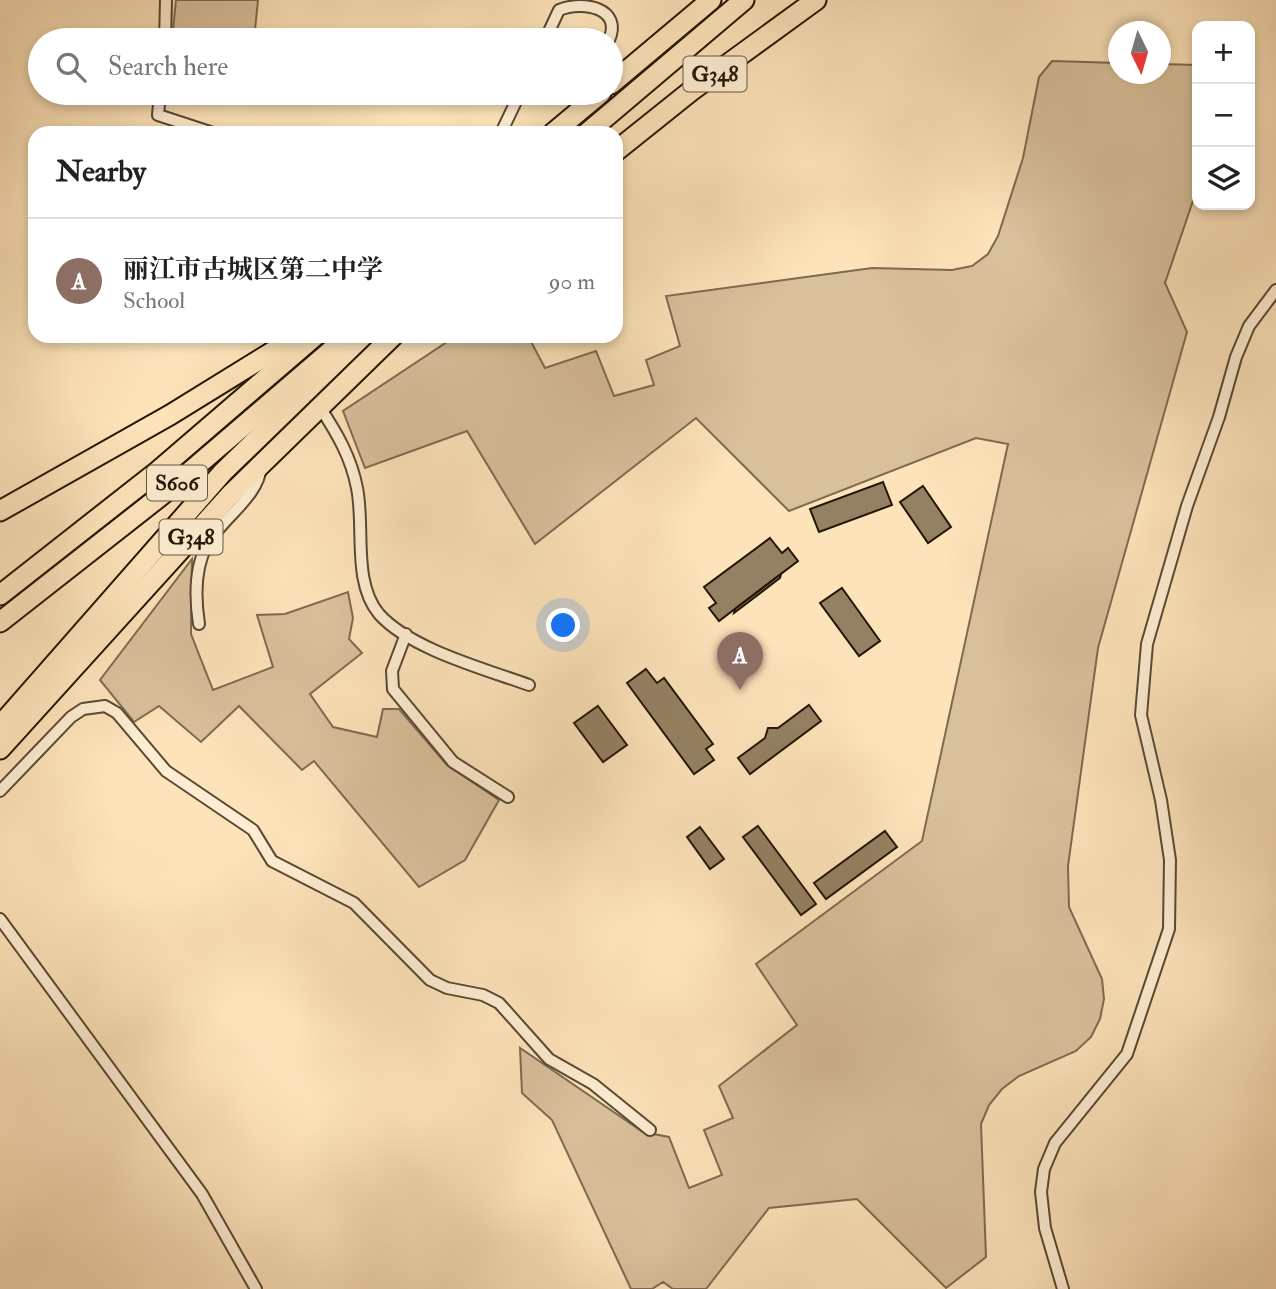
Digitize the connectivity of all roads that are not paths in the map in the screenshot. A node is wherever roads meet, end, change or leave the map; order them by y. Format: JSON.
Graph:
{"nodes":[{"id":1,"x":166,"y":0,"type":"edge"},
{"id":2,"x":711,"y":0,"type":"edge"},
{"id":3,"x":744,"y":0,"type":"edge"},
{"id":4,"x":816,"y":0,"type":"edge"},
{"id":5,"x":165,"y":28,"type":"edge"},
{"id":6,"x":551,"y":28,"type":"edge"},
{"id":7,"x":612,"y":28,"type":"edge"},
{"id":8,"x":623,"y":75,"type":"edge"},
{"id":9,"x":623,"y":103,"type":"edge"},
{"id":10,"x":159,"y":105,"type":"edge"},
{"id":11,"x":514,"y":105,"type":"edge"},
{"id":12,"x":587,"y":105,"type":"edge"},
{"id":13,"x":620,"y":105,"type":"edge"},
{"id":14,"x":192,"y":126,"type":"edge"},
{"id":15,"x":504,"y":126,"type":"edge"},
{"id":16,"x":561,"y":126,"type":"edge"},
{"id":17,"x":595,"y":126,"type":"edge"},
{"id":18,"x":623,"y":145,"type":"edge"},
{"id":19,"x":1276,"y":290,"type":"edge"},
{"id":20,"x":287,"y":343,"type":"edge"},
{"id":21,"x":307,"y":343,"type":"edge"},
{"id":22,"x":340,"y":343,"type":"edge"},
{"id":23,"x":356,"y":343,"type":"edge"},
{"id":24,"x":386,"y":343,"type":"edge"},
{"id":25,"x":319,"y":406,"type":"junction"},
{"id":26,"x":261,"y":464,"type":"junction"},
{"id":27,"x":0,"y":511,"type":"edge"},
{"id":28,"x":0,"y":595,"type":"edge"},
{"id":29,"x":0,"y":622,"type":"edge"},
{"id":30,"x":199,"y":624,"type":"dead end"},
{"id":31,"x":406,"y":634,"type":"junction"},
{"id":32,"x":529,"y":685,"type":"dead end"},
{"id":33,"x":0,"y":726,"type":"edge"},
{"id":34,"x":0,"y":749,"type":"edge"},
{"id":35,"x":0,"y":791,"type":"edge"},
{"id":36,"x":508,"y":797,"type":"dead end"},
{"id":37,"x":0,"y":919,"type":"edge"},
{"id":38,"x":650,"y":1130,"type":"dead end"},
{"id":39,"x":256,"y":1289,"type":"edge"},
{"id":40,"x":1063,"y":1289,"type":"edge"}],
"edges":[{"from":1,"to":5,"type":"street"},
{"from":2,"to":8,"type":"highway"},
{"from":3,"to":9,"type":"highway"},
{"from":4,"to":18,"type":"highway","number":"G348"},
{"from":6,"to":7,"type":"street"},
{"from":10,"to":14,"type":"street"},
{"from":11,"to":15,"type":"street"},
{"from":12,"to":16,"type":"highway"},
{"from":13,"to":17,"type":"highway"},
{"from":19,"to":40,"type":"street"},
{"from":20,"to":27,"type":"highway"},
{"from":21,"to":28,"type":"highway","number":"S606"},
{"from":22,"to":29,"type":"highway","number":"S606"},
{"from":23,"to":33,"type":"highway"},
{"from":24,"to":25,"type":"highway","number":"G348"},
{"from":25,"to":26,"type":"highway","number":"G348"},
{"from":25,"to":31,"type":"street"},
{"from":26,"to":30,"type":"street"},
{"from":26,"to":34,"type":"highway","number":"G348"},
{"from":31,"to":32,"type":"street"},
{"from":31,"to":36,"type":"street"},
{"from":35,"to":38,"type":"street"},
{"from":37,"to":39,"type":"street"}]}
